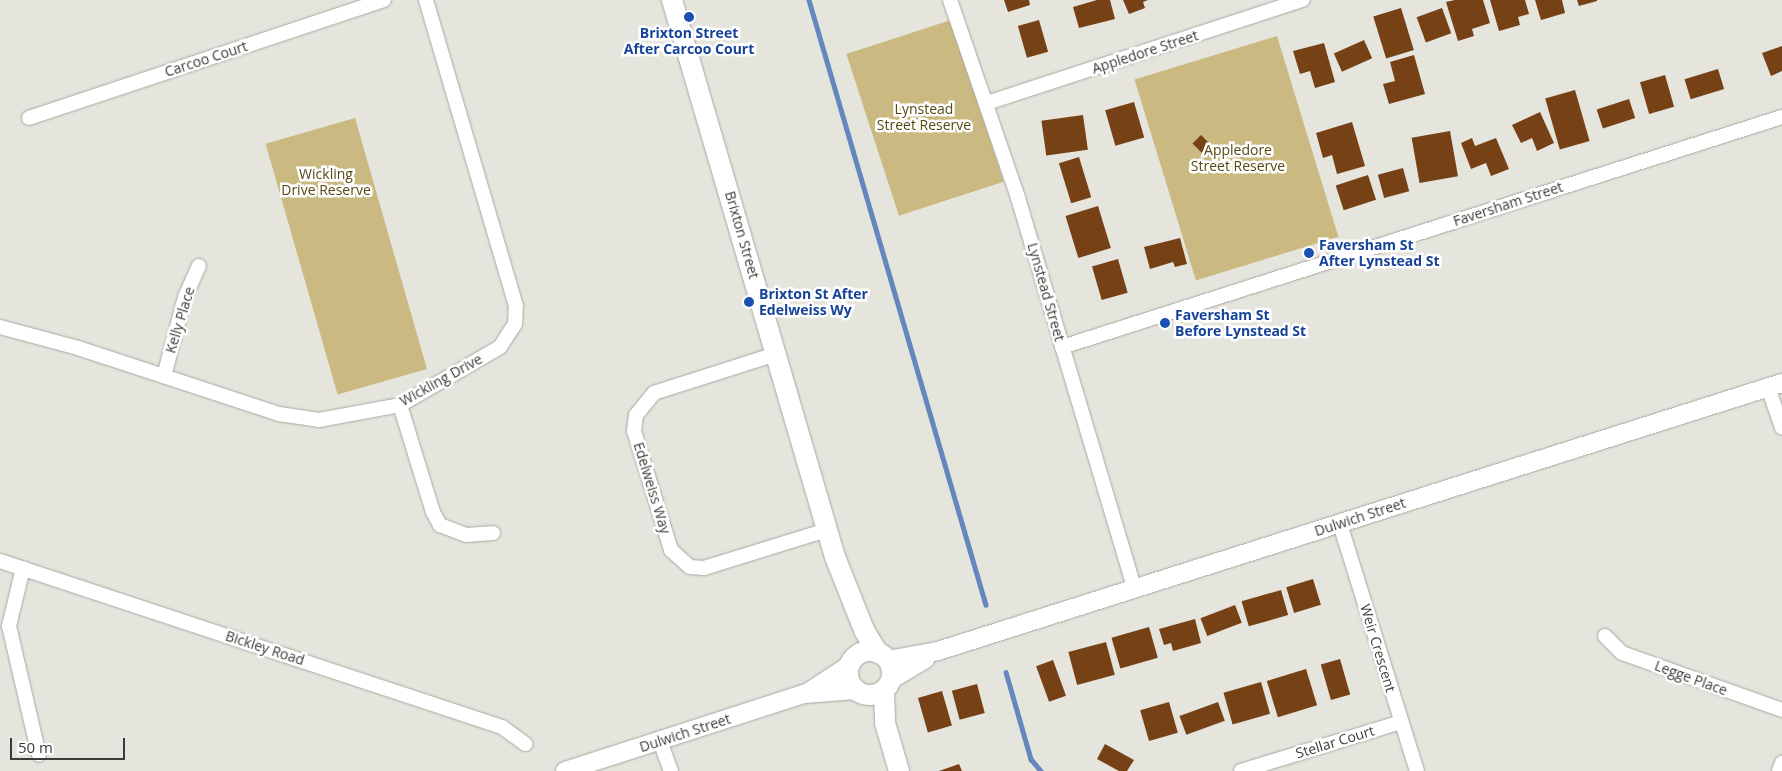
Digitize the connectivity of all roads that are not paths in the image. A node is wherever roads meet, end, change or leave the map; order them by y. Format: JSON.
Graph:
{"nodes":[{"id":1,"x":384,"y":0,"type":"edge"},
{"id":2,"x":426,"y":0,"type":"edge"},
{"id":3,"x":672,"y":0,"type":"edge"},
{"id":4,"x":950,"y":0,"type":"edge"},
{"id":5,"x":1303,"y":0,"type":"edge"},
{"id":6,"x":988,"y":104,"type":"junction"},
{"id":7,"x":1782,"y":117,"type":"edge"},
{"id":8,"x":29,"y":118,"type":"dead end"},
{"id":9,"x":199,"y":266,"type":"dead end"},
{"id":10,"x":0,"y":327,"type":"edge"},
{"id":11,"x":1062,"y":347,"type":"junction"},
{"id":12,"x":776,"y":354,"type":"junction"},
{"id":13,"x":164,"y":376,"type":"junction"},
{"id":14,"x":1775,"y":385,"type":"edge"},
{"id":15,"x":400,"y":405,"type":"junction"},
{"id":16,"x":1782,"y":428,"type":"edge"},
{"id":17,"x":1340,"y":524,"type":"junction"},
{"id":18,"x":827,"y":530,"type":"junction"},
{"id":19,"x":494,"y":533,"type":"dead end"},
{"id":20,"x":835,"y":557,"type":"junction"},
{"id":21,"x":0,"y":561,"type":"edge"},
{"id":22,"x":23,"y":568,"type":"junction"},
{"id":23,"x":1134,"y":588,"type":"junction"},
{"id":24,"x":1605,"y":636,"type":"dead end"},
{"id":25,"x":852,"y":662,"type":"junction"},
{"id":26,"x":886,"y":671,"type":"junction"},
{"id":27,"x":860,"y":692,"type":"junction"},
{"id":28,"x":804,"y":694,"type":"junction"},
{"id":29,"x":1782,"y":710,"type":"edge"},
{"id":30,"x":1401,"y":722,"type":"junction"},
{"id":31,"x":884,"y":723,"type":"junction"},
{"id":32,"x":660,"y":741,"type":"junction"},
{"id":33,"x":525,"y":744,"type":"dead end"},
{"id":34,"x":39,"y":755,"type":"dead end"},
{"id":35,"x":1782,"y":763,"type":"edge"},
{"id":36,"x":565,"y":771,"type":"edge"},
{"id":37,"x":672,"y":771,"type":"edge"},
{"id":38,"x":899,"y":771,"type":"edge"},
{"id":39,"x":1241,"y":771,"type":"edge"},
{"id":40,"x":1417,"y":771,"type":"edge"},
{"id":41,"x":1779,"y":771,"type":"edge"}],
"edges":[{"from":1,"to":8,"type":"street","name":"Carcoo Court"},
{"from":2,"to":15,"type":"street","name":"Wickling Drive"},
{"from":3,"to":12,"type":"main road","name":"Brixton Street"},
{"from":4,"to":6,"type":"street","name":"Lynstead Street"},
{"from":5,"to":6,"type":"street","name":"Appledore Street"},
{"from":6,"to":11,"type":"street","name":"Lynstead Street"},
{"from":7,"to":11,"type":"street","name":"Faversham Street"},
{"from":9,"to":13,"type":"street","name":"Kelly Place"},
{"from":10,"to":13,"type":"street","name":"Wickling Drive"},
{"from":11,"to":23,"type":"street","name":"Lynstead Street"},
{"from":12,"to":18,"type":"main road","name":"Brixton Street"},
{"from":12,"to":18,"type":"street","name":"Edelweiss Way"},
{"from":13,"to":15,"type":"street","name":"Wickling Drive"},
{"from":14,"to":16,"type":"street"},
{"from":14,"to":17,"type":"street","name":"Dulwich Street"},
{"from":15,"to":19,"type":"street"},
{"from":17,"to":23,"type":"street","name":"Dulwich Street"},
{"from":17,"to":30,"type":"street","name":"Weir Crescent"},
{"from":18,"to":20,"type":"main road","name":"Brixton Street"},
{"from":20,"to":25,"type":"main road","name":"Brixton Street"},
{"from":20,"to":26,"type":"main road","name":"Brixton Street"},
{"from":21,"to":22,"type":"street","name":"Bickley Road"},
{"from":22,"to":33,"type":"street","name":"Bickley Road"},
{"from":22,"to":34,"type":"street"},
{"from":23,"to":26,"type":"street","name":"Dulwich Street"},
{"from":24,"to":29,"type":"street","name":"Legge Place"},
{"from":25,"to":26,"type":"main road"},
{"from":25,"to":27,"type":"main road","name":"Brixton Street"},
{"from":25,"to":28,"type":"street","name":"Dulwich Street"},
{"from":26,"to":27,"type":"main road"},
{"from":26,"to":31,"type":"main road"},
{"from":27,"to":28,"type":"street","name":"Dulwich Street"},
{"from":27,"to":31,"type":"main road"},
{"from":28,"to":32,"type":"street","name":"Dulwich Street"},
{"from":30,"to":39,"type":"street","name":"Stellar Court"},
{"from":30,"to":40,"type":"street","name":"Weir Crescent"},
{"from":31,"to":38,"type":"main road"},
{"from":32,"to":36,"type":"street","name":"Dulwich Street"},
{"from":32,"to":37,"type":"street"},
{"from":35,"to":41,"type":"street"}]}
